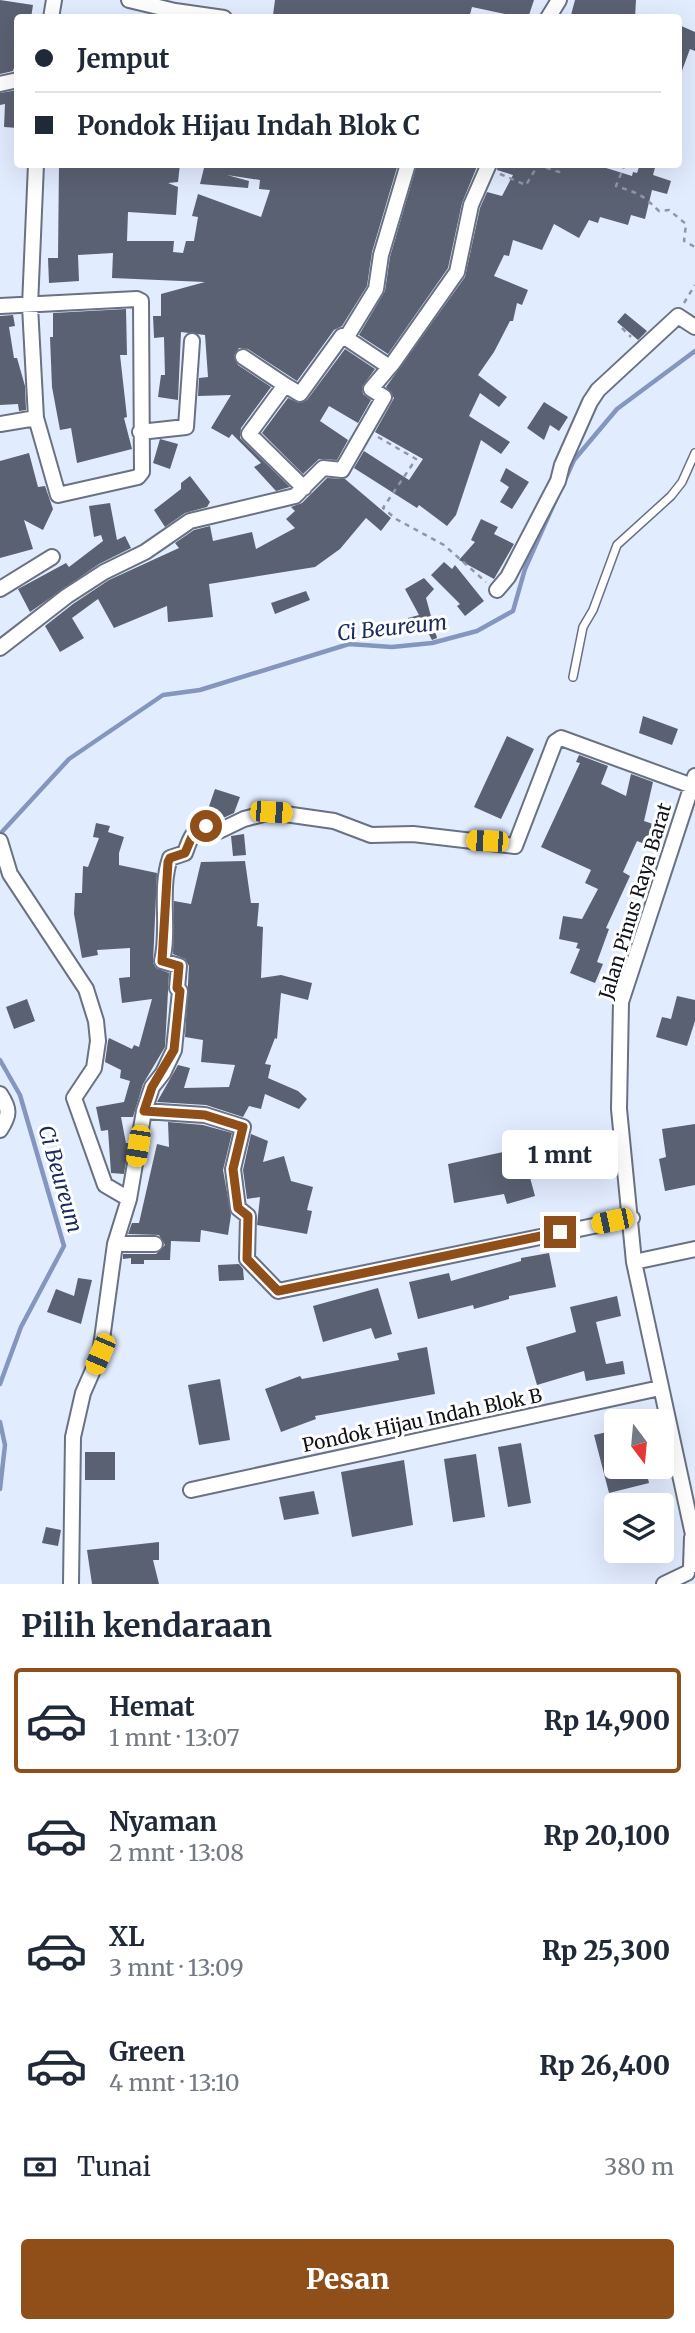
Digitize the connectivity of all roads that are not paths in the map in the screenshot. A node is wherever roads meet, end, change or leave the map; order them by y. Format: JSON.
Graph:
{"nodes":[{"id":1,"x":128,"y":0,"type":"edge"},
{"id":2,"x":196,"y":14,"type":"edge"},
{"id":3,"x":36,"y":168,"type":"edge"},
{"id":4,"x":407,"y":168,"type":"edge"},
{"id":5,"x":487,"y":168,"type":"edge"},
{"id":6,"x":0,"y":306,"type":"edge"},
{"id":7,"x":30,"y":306,"type":"junction"},
{"id":8,"x":695,"y":327,"type":"edge"},
{"id":9,"x":346,"y":338,"type":"junction"},
{"id":10,"x":192,"y":341,"type":"dead end"},
{"id":11,"x":243,"y":357,"type":"dead end"},
{"id":12,"x":388,"y":366,"type":"junction"},
{"id":13,"x":285,"y":385,"type":"junction"},
{"id":14,"x":36,"y":418,"type":"junction"},
{"id":15,"x":0,"y":424,"type":"edge"},
{"id":16,"x":140,"y":432,"type":"junction"},
{"id":17,"x":695,"y":453,"type":"edge"},
{"id":18,"x":304,"y":488,"type":"junction"},
{"id":19,"x":52,"y":557,"type":"dead end"},
{"id":20,"x":0,"y":589,"type":"edge"},
{"id":21,"x":497,"y":590,"type":"road end"},
{"id":22,"x":0,"y":648,"type":"edge"},
{"id":23,"x":573,"y":677,"type":"dead end"},
{"id":24,"x":693,"y":783,"type":"edge"},
{"id":25,"x":1,"y":844,"type":"edge"},
{"id":26,"x":0,"y":1094,"type":"edge"},
{"id":27,"x":144,"y":1111,"type":"junction"},
{"id":28,"x":0,"y":1129,"type":"edge"},
{"id":29,"x":129,"y":1199,"type":"junction"},
{"id":30,"x":632,"y":1218,"type":"junction"},
{"id":31,"x":115,"y":1244,"type":"junction"},
{"id":32,"x":155,"y":1244,"type":"dead end"},
{"id":33,"x":695,"y":1249,"type":"edge"},
{"id":34,"x":634,"y":1262,"type":"junction"},
{"id":35,"x":660,"y":1388,"type":"junction"},
{"id":36,"x":191,"y":1490,"type":"dead end"},
{"id":37,"x":693,"y":1541,"type":"edge"},
{"id":38,"x":691,"y":1572,"type":"edge"},
{"id":39,"x":71,"y":1584,"type":"edge"},
{"id":40,"x":664,"y":1584,"type":"edge"}],
"edges":[{"from":1,"to":2,"type":"street"},
{"from":3,"to":7,"type":"street"},
{"from":4,"to":9,"type":"street"},
{"from":5,"to":12,"type":"street"},
{"from":6,"to":7,"type":"street"},
{"from":7,"to":14,"type":"street"},
{"from":7,"to":16,"type":"street"},
{"from":8,"to":21,"type":"street"},
{"from":9,"to":12,"type":"street"},
{"from":9,"to":13,"type":"street"},
{"from":10,"to":16,"type":"street"},
{"from":11,"to":13,"type":"street"},
{"from":12,"to":18,"type":"street"},
{"from":13,"to":18,"type":"street"},
{"from":14,"to":15,"type":"street"},
{"from":14,"to":16,"type":"street"},
{"from":17,"to":23,"type":"lane"},
{"from":18,"to":22,"type":"street"},
{"from":19,"to":20,"type":"street"},
{"from":24,"to":27,"type":"street"},
{"from":24,"to":30,"type":"street","name":"Jalan Pinus Raya Barat"},
{"from":25,"to":29,"type":"street"},
{"from":26,"to":28,"type":"street"},
{"from":27,"to":29,"type":"street"},
{"from":27,"to":30,"type":"street"},
{"from":29,"to":31,"type":"street"},
{"from":30,"to":34,"type":"street","name":"Jalan Pinus Raya Barat"},
{"from":31,"to":32,"type":"street"},
{"from":31,"to":39,"type":"street"},
{"from":33,"to":34,"type":"street"},
{"from":34,"to":35,"type":"street","name":"Jalan Pinus Raya Barat"},
{"from":35,"to":36,"type":"street","name":"Pondok Hijau Indah Blok B"},
{"from":35,"to":37,"type":"street","name":"Jalan Pinus Raya Barat"},
{"from":37,"to":38,"type":"street","name":"Jalan Pinus Raya Barat"},
{"from":38,"to":40,"type":"street"}]}
